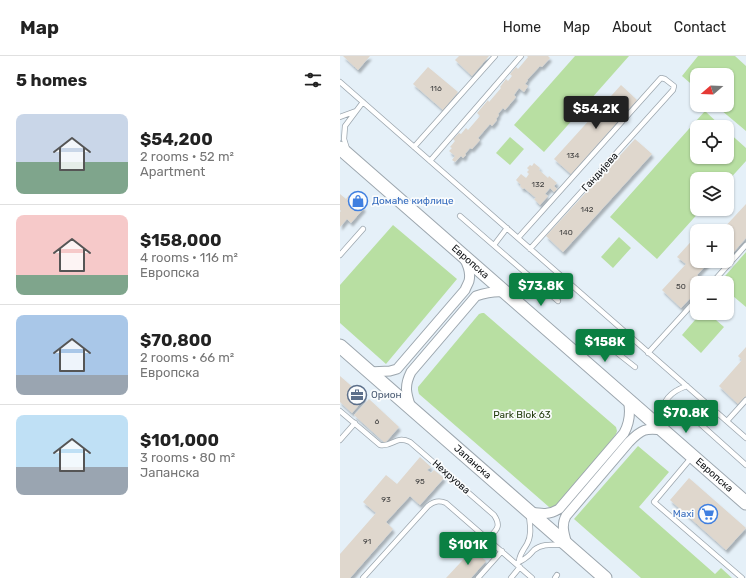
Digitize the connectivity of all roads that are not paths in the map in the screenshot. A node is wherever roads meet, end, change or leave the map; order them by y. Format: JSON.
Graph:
{"nodes":[{"id":1,"x":495,"y":56,"type":"edge"},
{"id":2,"x":521,"y":56,"type":"edge"},
{"id":3,"x":340,"y":82,"type":"edge"},
{"id":4,"x":364,"y":102,"type":"junction"},
{"id":5,"x":356,"y":111,"type":"junction"},
{"id":6,"x":340,"y":117,"type":"edge"},
{"id":7,"x":414,"y":147,"type":"junction"},
{"id":8,"x":340,"y":148,"type":"edge"},
{"id":9,"x":346,"y":156,"type":"edge"},
{"id":10,"x":430,"y":161,"type":"junction"},
{"id":11,"x":460,"y":216,"type":"dead end"},
{"id":12,"x":507,"y":228,"type":"junction"},
{"id":13,"x":363,"y":229,"type":"dead end"},
{"id":14,"x":518,"y":238,"type":"junction"},
{"id":15,"x":494,"y":245,"type":"junction"},
{"id":16,"x":746,"y":245,"type":"edge"},
{"id":17,"x":530,"y":249,"type":"junction"},
{"id":18,"x":340,"y":255,"type":"edge"},
{"id":19,"x":463,"y":255,"type":"junction"},
{"id":20,"x":718,"y":276,"type":"edge"},
{"id":21,"x":504,"y":292,"type":"junction"},
{"id":22,"x":558,"y":301,"type":"dead end"},
{"id":23,"x":690,"y":307,"type":"edge"},
{"id":24,"x":628,"y":335,"type":"junction"},
{"id":25,"x":597,"y":336,"type":"dead end"},
{"id":26,"x":340,"y":346,"type":"edge"},
{"id":27,"x":616,"y":352,"type":"junction"},
{"id":28,"x":648,"y":353,"type":"junction"},
{"id":29,"x":635,"y":367,"type":"dead end"},
{"id":30,"x":369,"y":372,"type":"junction"},
{"id":31,"x":688,"y":386,"type":"junction"},
{"id":32,"x":628,"y":399,"type":"junction"},
{"id":33,"x":746,"y":400,"type":"edge"},
{"id":34,"x":706,"y":403,"type":"junction"},
{"id":35,"x":411,"y":409,"type":"junction"},
{"id":36,"x":340,"y":411,"type":"edge"},
{"id":37,"x":727,"y":421,"type":"junction"},
{"id":38,"x":355,"y":423,"type":"junction"},
{"id":39,"x":663,"y":430,"type":"junction"},
{"id":40,"x":746,"y":438,"type":"edge"},
{"id":41,"x":340,"y":440,"type":"edge"},
{"id":42,"x":692,"y":456,"type":"junction"},
{"id":43,"x":746,"y":465,"type":"edge"},
{"id":44,"x":746,"y":503,"type":"edge"},
{"id":45,"x":528,"y":511,"type":"junction"},
{"id":46,"x":488,"y":539,"type":"junction"},
{"id":47,"x":567,"y":545,"type":"junction"},
{"id":48,"x":502,"y":551,"type":"junction"},
{"id":49,"x":519,"y":564,"type":"junction"},
{"id":50,"x":363,"y":578,"type":"edge"},
{"id":51,"x":478,"y":578,"type":"edge"},
{"id":52,"x":511,"y":578,"type":"edge"},
{"id":53,"x":532,"y":578,"type":"edge"},
{"id":54,"x":605,"y":578,"type":"edge"},
{"id":55,"x":742,"y":578,"type":"edge"}],
"edges":[{"from":1,"to":7,"type":"lane"},
{"from":2,"to":10,"type":"lane"},
{"from":3,"to":4,"type":"lane"},
{"from":4,"to":5,"type":"lane"},
{"from":4,"to":7,"type":"lane"},
{"from":5,"to":6,"type":"lane"},
{"from":5,"to":9,"type":"lane"},
{"from":7,"to":10,"type":"lane"},
{"from":8,"to":9,"type":"street","name":"Европска"},
{"from":9,"to":19,"type":"street","name":"Европска"},
{"from":10,"to":12,"type":"lane"},
{"from":11,"to":15,"type":"lane"},
{"from":12,"to":14,"type":"lane"},
{"from":12,"to":15,"type":"lane"},
{"from":13,"to":18,"type":"lane"},
{"from":14,"to":17,"type":"lane"},
{"from":14,"to":17,"type":"lane","name":"Гандијева"},
{"from":15,"to":22,"type":"lane"},
{"from":16,"to":20,"type":"lane"},
{"from":17,"to":24,"type":"lane"},
{"from":19,"to":21,"type":"street","name":"Европска"},
{"from":19,"to":30,"type":"street"},
{"from":21,"to":32,"type":"street","name":"Европска"},
{"from":21,"to":35,"type":"street"},
{"from":23,"to":28,"type":"lane"},
{"from":24,"to":27,"type":"lane"},
{"from":24,"to":28,"type":"lane"},
{"from":25,"to":27,"type":"lane"},
{"from":26,"to":30,"type":"street","name":"Јапанска"},
{"from":27,"to":29,"type":"lane"},
{"from":28,"to":31,"type":"lane"},
{"from":30,"to":35,"type":"street","name":"Јапанска"},
{"from":31,"to":34,"type":"lane"},
{"from":31,"to":39,"type":"lane"},
{"from":32,"to":39,"type":"street","name":"Европска"},
{"from":32,"to":45,"type":"street"},
{"from":33,"to":37,"type":"lane"},
{"from":34,"to":37,"type":"lane"},
{"from":34,"to":43,"type":"lane"},
{"from":35,"to":45,"type":"street","name":"Јапанска"},
{"from":36,"to":38,"type":"lane"},
{"from":37,"to":40,"type":"lane"},
{"from":38,"to":41,"type":"lane"},
{"from":38,"to":46,"type":"lane","name":"Нехруова"},
{"from":39,"to":42,"type":"street","name":"Европска"},
{"from":39,"to":47,"type":"street"},
{"from":42,"to":44,"type":"street","name":"Европска"},
{"from":42,"to":55,"type":"lane"},
{"from":45,"to":47,"type":"street","name":"Јапанска"},
{"from":45,"to":49,"type":"lane"},
{"from":46,"to":48,"type":"lane"},
{"from":46,"to":50,"type":"lane"},
{"from":47,"to":49,"type":"lane"},
{"from":47,"to":54,"type":"street","name":"Јапанска"},
{"from":48,"to":49,"type":"lane"},
{"from":48,"to":51,"type":"lane"},
{"from":49,"to":52,"type":"lane"},
{"from":49,"to":53,"type":"lane"}]}
